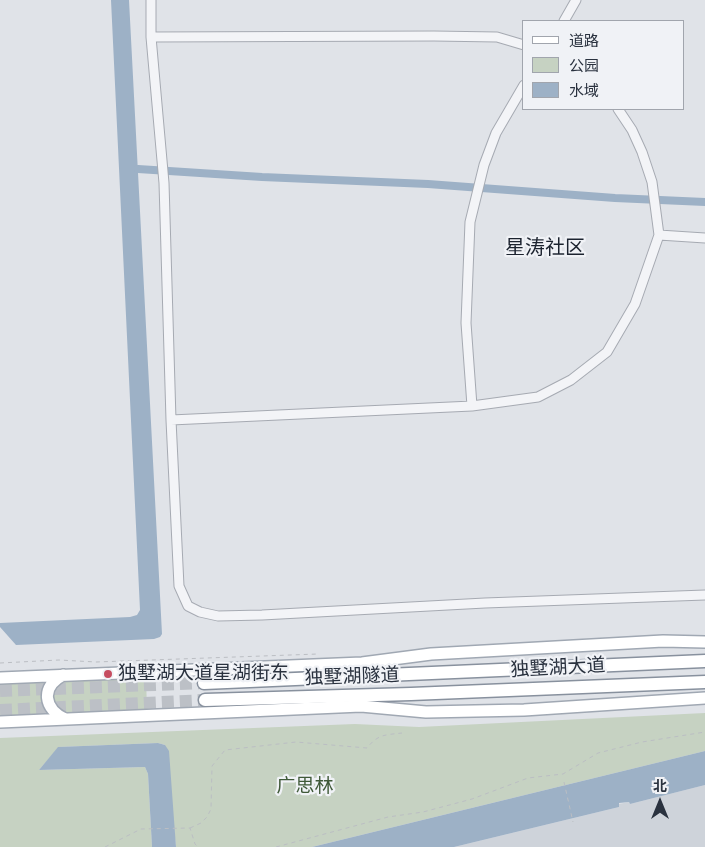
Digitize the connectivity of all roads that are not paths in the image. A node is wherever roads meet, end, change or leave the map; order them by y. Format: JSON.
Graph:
{"nodes":[{"id":1,"x":151,"y":0,"type":"edge"},
{"id":2,"x":576,"y":0,"type":"edge"},
{"id":3,"x":565,"y":20,"type":"edge"},
{"id":4,"x":151,"y":37,"type":"junction"},
{"id":5,"x":522,"y":44,"type":"edge"},
{"id":6,"x":522,"y":88,"type":"edge"},
{"id":7,"x":619,"y":110,"type":"edge"},
{"id":8,"x":659,"y":235,"type":"junction"},
{"id":9,"x":705,"y":238,"type":"edge"},
{"id":10,"x":472,"y":406,"type":"junction"},
{"id":11,"x":171,"y":420,"type":"junction"},
{"id":12,"x":705,"y":595,"type":"edge"},
{"id":13,"x":705,"y":642,"type":"edge"},
{"id":14,"x":705,"y":661,"type":"edge"},
{"id":15,"x":410,"y":674,"type":"joint"},
{"id":16,"x":63,"y":675,"type":"junction"},
{"id":17,"x":0,"y":678,"type":"edge"},
{"id":18,"x":705,"y":682,"type":"edge"},
{"id":19,"x":204,"y":683,"type":"tunnel mouth"},
{"id":20,"x":411,"y":694,"type":"joint"},
{"id":21,"x":705,"y":698,"type":"edge"},
{"id":22,"x":205,"y":700,"type":"tunnel mouth"},
{"id":23,"x":65,"y":719,"type":"junction"},
{"id":24,"x":0,"y":722,"type":"edge"}],
"edges":[{"from":1,"to":4,"type":"street"},
{"from":2,"to":3,"type":"street"},
{"from":4,"to":5,"type":"street"},
{"from":4,"to":11,"type":"street"},
{"from":6,"to":10,"type":"street"},
{"from":7,"to":8,"type":"street"},
{"from":8,"to":9,"type":"street"},
{"from":8,"to":10,"type":"street"},
{"from":10,"to":11,"type":"street"},
{"from":11,"to":12,"type":"street"},
{"from":13,"to":16,"type":"main road"},
{"from":14,"to":15,"type":"highway","name":"独墅湖大道"},
{"from":15,"to":19,"type":"highway","name":"独墅湖隧道"},
{"from":16,"to":17,"type":"main road"},
{"from":16,"to":23,"type":"main road"},
{"from":18,"to":20,"type":"highway","name":"独墅湖大道"},
{"from":20,"to":22,"type":"highway","name":"独墅湖隧道"},
{"from":21,"to":23,"type":"main road"},
{"from":23,"to":24,"type":"main road"}]}
